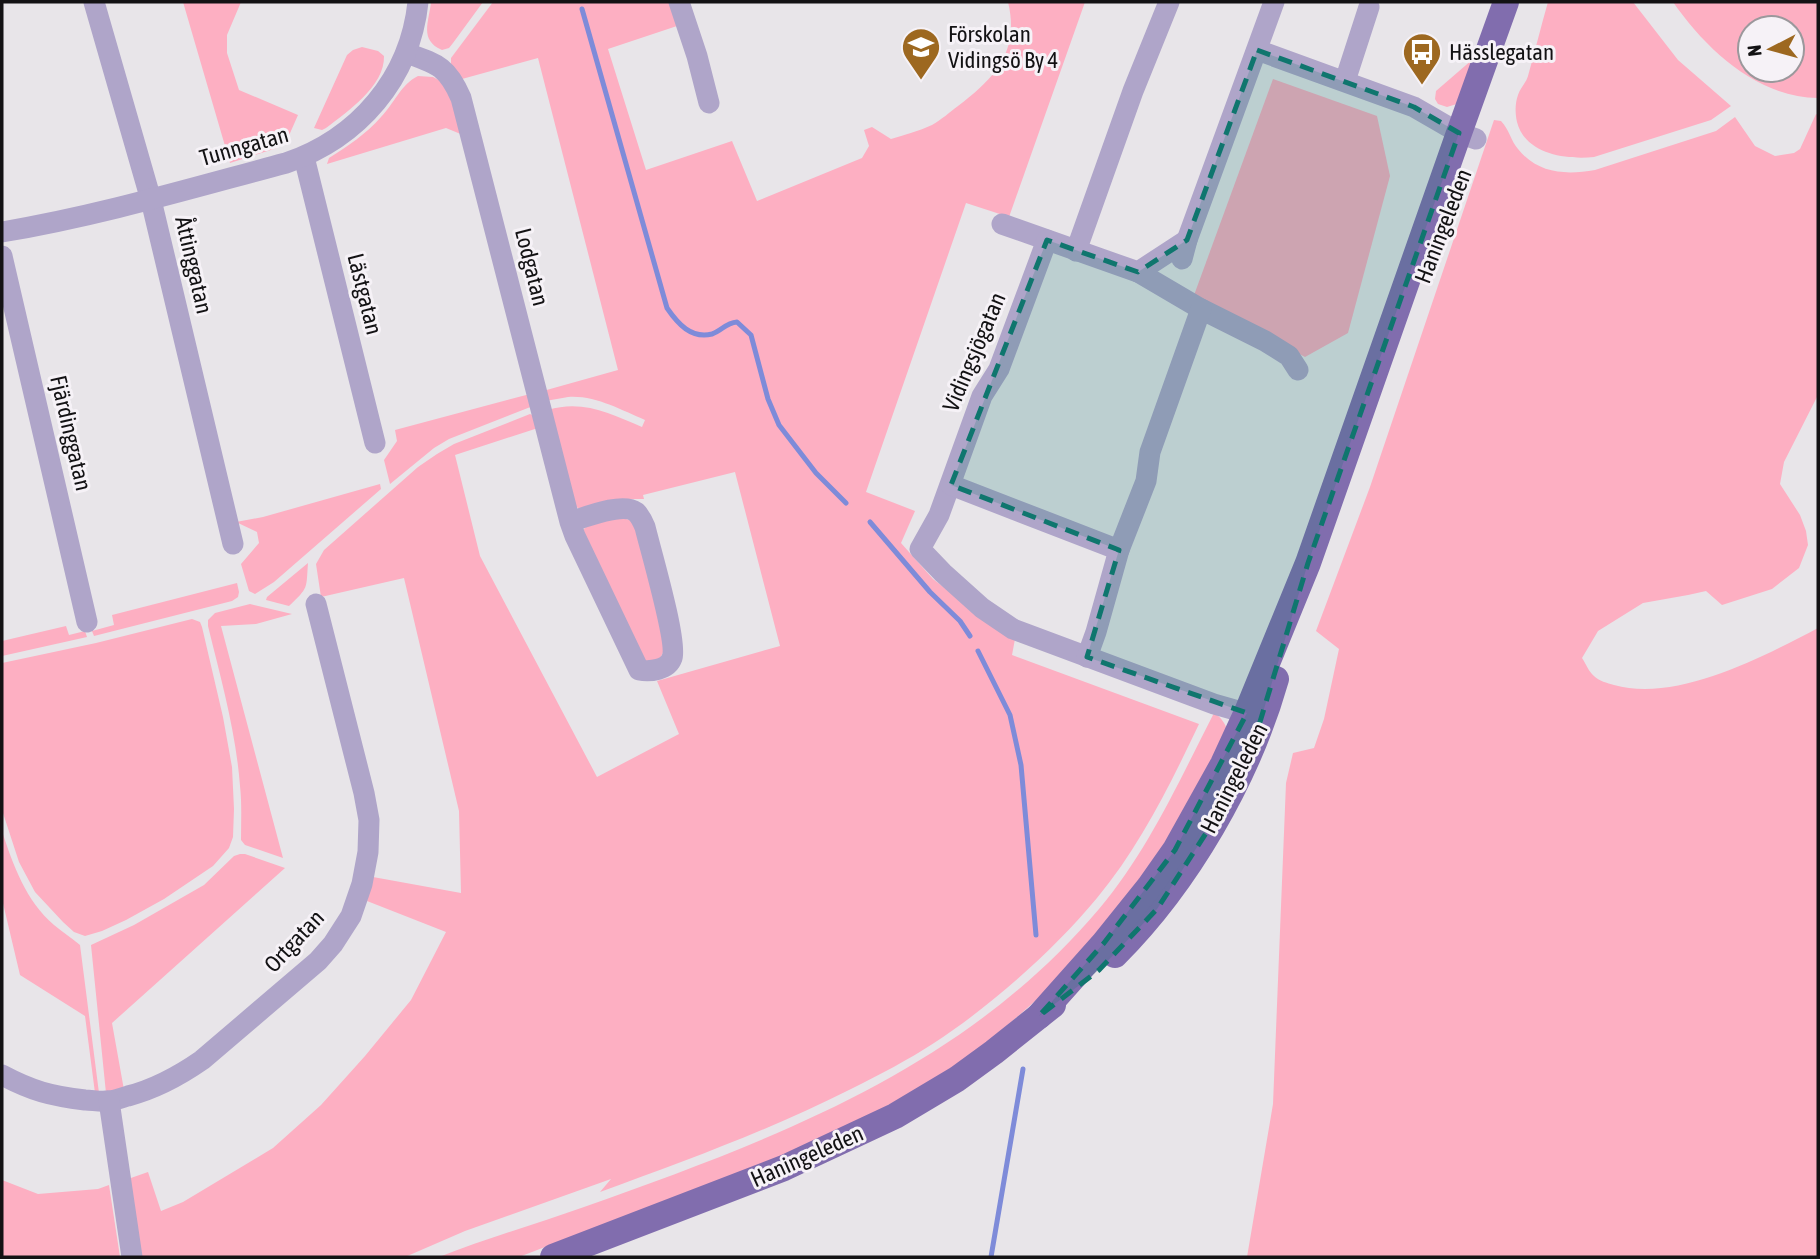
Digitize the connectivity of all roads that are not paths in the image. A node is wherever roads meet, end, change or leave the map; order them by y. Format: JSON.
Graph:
{"nodes":[{"id":1,"x":94,"y":2,"type":"edge"},
{"id":2,"x":418,"y":2,"type":"edge"},
{"id":3,"x":679,"y":2,"type":"edge"},
{"id":4,"x":1169,"y":2,"type":"edge"},
{"id":5,"x":1274,"y":2,"type":"edge"},
{"id":6,"x":1506,"y":2,"type":"edge"},
{"id":7,"x":1518,"y":2,"type":"edge"},
{"id":8,"x":1369,"y":7,"type":"dead end"},
{"id":9,"x":1256,"y":50,"type":"junction"},
{"id":10,"x":406,"y":53,"type":"junction"},
{"id":11,"x":1345,"y":81,"type":"junction"},
{"id":12,"x":709,"y":103,"type":"dead end"},
{"id":13,"x":1467,"y":136,"type":"junction"},
{"id":14,"x":304,"y":157,"type":"junction"},
{"id":15,"x":151,"y":200,"type":"junction"},
{"id":16,"x":1002,"y":224,"type":"dead end"},
{"id":17,"x":2,"y":232,"type":"edge"},
{"id":18,"x":1047,"y":240,"type":"junction"},
{"id":19,"x":1076,"y":251,"type":"junction"},
{"id":20,"x":2,"y":256,"type":"edge"},
{"id":21,"x":1138,"y":272,"type":"junction"},
{"id":22,"x":1202,"y":309,"type":"junction"},
{"id":23,"x":1298,"y":370,"type":"dead end"},
{"id":24,"x":375,"y":443,"type":"dead end"},
{"id":25,"x":951,"y":485,"type":"junction"},
{"id":26,"x":570,"y":522,"type":"junction"},
{"id":27,"x":233,"y":544,"type":"dead end"},
{"id":28,"x":1119,"y":550,"type":"junction"},
{"id":29,"x":316,"y":604,"type":"dead end"},
{"id":30,"x":87,"y":622,"type":"dead end"},
{"id":31,"x":1087,"y":657,"type":"junction"},
{"id":32,"x":1256,"y":713,"type":"junction"},
{"id":33,"x":2,"y":1074,"type":"edge"},
{"id":34,"x":109,"y":1101,"type":"junction"},
{"id":35,"x":132,"y":1257,"type":"edge"},
{"id":36,"x":553,"y":1257,"type":"edge"}],
"edges":[{"from":1,"to":15,"type":"street","name":"Åttinggatan"},
{"from":2,"to":10,"type":"street","name":"Tunngatan"},
{"from":3,"to":12,"type":"street"},
{"from":4,"to":19,"type":"street"},
{"from":5,"to":9,"type":"street"},
{"from":6,"to":13,"type":"main road","name":"Haningeleden"},
{"from":7,"to":13,"type":"main road","name":"Haningeleden"},
{"from":8,"to":11,"type":"street"},
{"from":9,"to":11,"type":"street"},
{"from":9,"to":21,"type":"street"},
{"from":10,"to":14,"type":"street","name":"Tunngatan"},
{"from":10,"to":26,"type":"street","name":"Lodgatan"},
{"from":11,"to":13,"type":"street"},
{"from":13,"to":32,"type":"main road","name":"Haningeleden"},
{"from":14,"to":15,"type":"street","name":"Tunngatan"},
{"from":14,"to":24,"type":"street","name":"Lästgatan"},
{"from":15,"to":17,"type":"street","name":"Tunngatan"},
{"from":15,"to":27,"type":"street","name":"Åttinggatan"},
{"from":16,"to":18,"type":"street"},
{"from":18,"to":19,"type":"street"},
{"from":18,"to":25,"type":"street","name":"Vidingsjögatan"},
{"from":19,"to":21,"type":"street"},
{"from":20,"to":30,"type":"street","name":"Fjärdinggatan"},
{"from":21,"to":22,"type":"street"},
{"from":22,"to":23,"type":"street"},
{"from":22,"to":28,"type":"street"},
{"from":25,"to":28,"type":"street"},
{"from":25,"to":31,"type":"street","name":"Vidingsjögatan"},
{"from":26,"to":26,"type":"street","name":"Lodgatan"},
{"from":28,"to":31,"type":"street"},
{"from":29,"to":34,"type":"street","name":"Ortgatan"},
{"from":31,"to":32,"type":"street","name":"Vidingsjögatan"},
{"from":32,"to":36,"type":"main road","name":"Haningeleden"},
{"from":33,"to":34,"type":"street","name":"Ortgatan"},
{"from":34,"to":35,"type":"street"}]}
